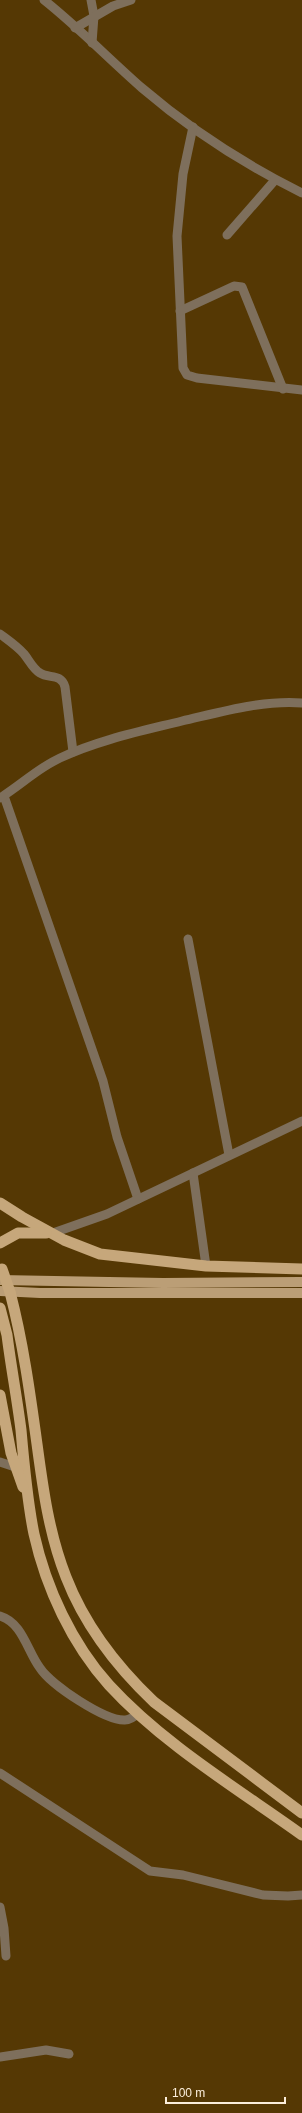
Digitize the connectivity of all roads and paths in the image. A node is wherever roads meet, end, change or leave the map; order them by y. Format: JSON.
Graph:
{"nodes":[{"id":1,"x":44,"y":0,"type":"edge"},
{"id":2,"x":91,"y":0,"type":"edge"},
{"id":3,"x":131,"y":0,"type":"edge"},
{"id":4,"x":94,"y":16,"type":"junction"},
{"id":5,"x":75,"y":28,"type":"junction"},
{"id":6,"x":92,"y":43,"type":"junction"},
{"id":7,"x":193,"y":127,"type":"junction"},
{"id":8,"x":275,"y":180,"type":"junction"},
{"id":9,"x":302,"y":193,"type":"edge"},
{"id":10,"x":227,"y":235,"type":"dead end"},
{"id":11,"x":180,"y":311,"type":"junction"},
{"id":12,"x":283,"y":389,"type":"junction"},
{"id":13,"x":302,"y":390,"type":"edge"},
{"id":14,"x":0,"y":634,"type":"edge"},
{"id":15,"x":302,"y":703,"type":"edge"},
{"id":16,"x":73,"y":752,"type":"junction"},
{"id":17,"x":2,"y":797,"type":"edge"},
{"id":18,"x":188,"y":940,"type":"dead end"},
{"id":19,"x":302,"y":1121,"type":"edge"},
{"id":20,"x":229,"y":1155,"type":"junction"},
{"id":21,"x":193,"y":1173,"type":"junction"},
{"id":22,"x":138,"y":1199,"type":"junction"},
{"id":23,"x":0,"y":1203,"type":"edge"},
{"id":24,"x":53,"y":1233,"type":"junction"},
{"id":25,"x":0,"y":1243,"type":"edge"},
{"id":26,"x":206,"y":1266,"type":"junction"},
{"id":27,"x":302,"y":1270,"type":"edge"},
{"id":28,"x":1,"y":1271,"type":"edge"},
{"id":29,"x":302,"y":1282,"type":"edge"},
{"id":30,"x":5,"y":1291,"type":"edge"},
{"id":31,"x":302,"y":1292,"type":"edge"},
{"id":32,"x":0,"y":1308,"type":"edge"},
{"id":33,"x":0,"y":1395,"type":"edge"},
{"id":34,"x":0,"y":1462,"type":"edge"},
{"id":35,"x":15,"y":1468,"type":"junction"},
{"id":36,"x":29,"y":1500,"type":"junction"},
{"id":37,"x":0,"y":1616,"type":"edge"},
{"id":38,"x":138,"y":1713,"type":"junction"},
{"id":39,"x":229,"y":1759,"type":"junction"},
{"id":40,"x":0,"y":1772,"type":"edge"},
{"id":41,"x":218,"y":1776,"type":"junction"},
{"id":42,"x":302,"y":1813,"type":"edge"},
{"id":43,"x":302,"y":1835,"type":"edge"},
{"id":44,"x":302,"y":1895,"type":"edge"},
{"id":45,"x":0,"y":1908,"type":"edge"},
{"id":46,"x":4,"y":1951,"type":"edge"},
{"id":47,"x":69,"y":2054,"type":"dead end"},
{"id":48,"x":0,"y":2057,"type":"edge"}],
"edges":[{"from":1,"to":5,"type":"street"},
{"from":2,"to":4,"type":"street"},
{"from":3,"to":4,"type":"street"},
{"from":4,"to":5,"type":"street"},
{"from":4,"to":6,"type":"street"},
{"from":5,"to":6,"type":"street"},
{"from":6,"to":7,"type":"street"},
{"from":7,"to":8,"type":"street"},
{"from":7,"to":11,"type":"street"},
{"from":8,"to":9,"type":"street"},
{"from":8,"to":10,"type":"street"},
{"from":11,"to":12,"type":"street"},
{"from":11,"to":12,"type":"street"},
{"from":12,"to":13,"type":"street"},
{"from":14,"to":16,"type":"street"},
{"from":15,"to":16,"type":"street"},
{"from":16,"to":17,"type":"street"},
{"from":17,"to":22,"type":"street"},
{"from":18,"to":20,"type":"street"},
{"from":19,"to":20,"type":"street"},
{"from":20,"to":21,"type":"street"},
{"from":21,"to":22,"type":"street"},
{"from":21,"to":26,"type":"street"},
{"from":22,"to":24,"type":"street"},
{"from":23,"to":24,"type":"highway"},
{"from":24,"to":25,"type":"highway"},
{"from":24,"to":26,"type":"highway"},
{"from":26,"to":27,"type":"highway"},
{"from":28,"to":29,"type":"main road"},
{"from":28,"to":30,"type":"highway","bridge":true},
{"from":30,"to":31,"type":"main road"},
{"from":30,"to":39,"type":"highway"},
{"from":32,"to":36,"type":"highway"},
{"from":33,"to":35,"type":"highway"},
{"from":34,"to":35,"type":"street"},
{"from":35,"to":36,"type":"highway"},
{"from":36,"to":38,"type":"highway"},
{"from":37,"to":38,"type":"street"},
{"from":38,"to":41,"type":"highway"},
{"from":39,"to":41,"type":"highway"},
{"from":39,"to":42,"type":"highway"},
{"from":40,"to":44,"type":"street"},
{"from":41,"to":43,"type":"highway"},
{"from":45,"to":46,"type":"street"},
{"from":47,"to":48,"type":"street"}]}
